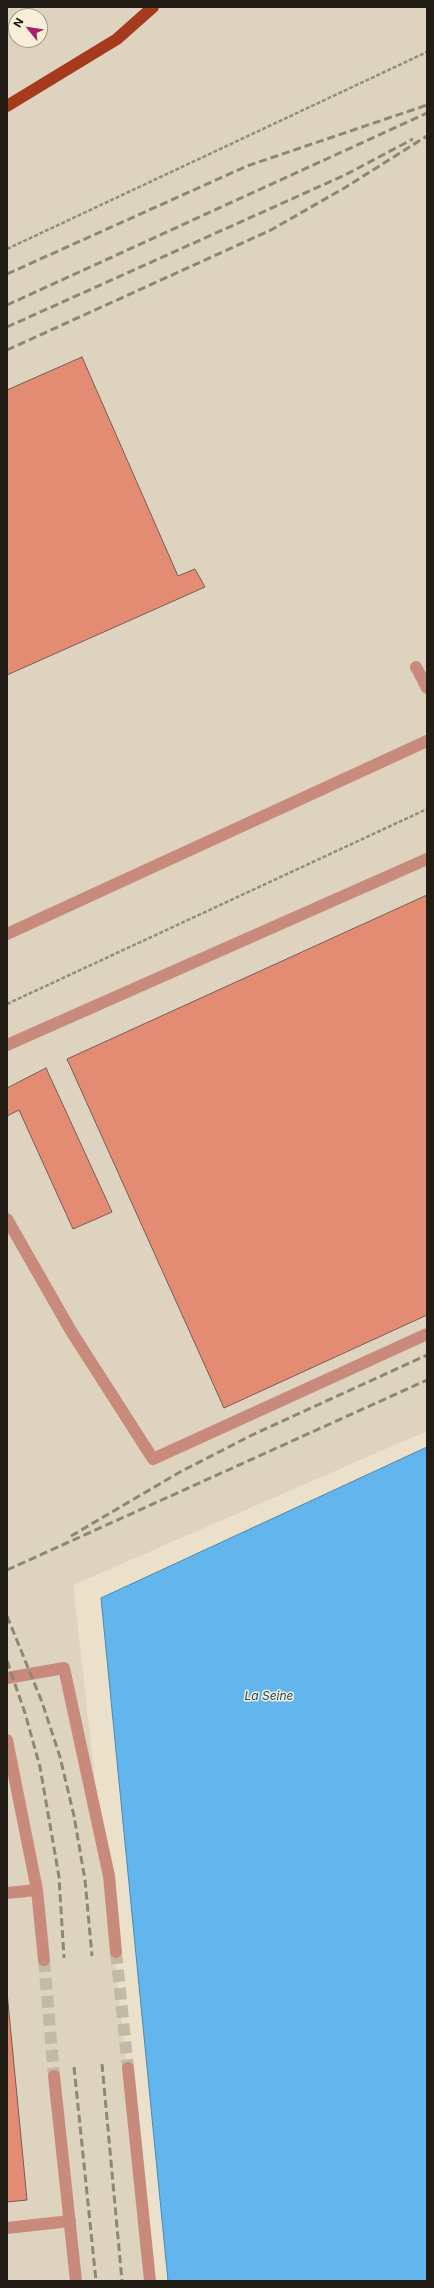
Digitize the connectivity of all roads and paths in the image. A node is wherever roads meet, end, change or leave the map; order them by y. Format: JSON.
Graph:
{"nodes":[{"id":1,"x":153,"y":7,"type":"edge"},
{"id":2,"x":427,"y":52,"type":"edge"},
{"id":3,"x":7,"y":106,"type":"edge"},
{"id":4,"x":7,"y":249,"type":"edge"},
{"id":5,"x":416,"y":667,"type":"dead end"},
{"id":6,"x":427,"y":688,"type":"edge"},
{"id":7,"x":427,"y":741,"type":"edge"},
{"id":8,"x":427,"y":809,"type":"edge"},
{"id":9,"x":427,"y":859,"type":"edge"},
{"id":10,"x":7,"y":934,"type":"edge"},
{"id":11,"x":7,"y":1004,"type":"edge"},
{"id":12,"x":7,"y":1046,"type":"edge"},
{"id":13,"x":7,"y":1219,"type":"edge"},
{"id":14,"x":427,"y":1334,"type":"edge"},
{"id":15,"x":7,"y":1678,"type":"edge"},
{"id":16,"x":7,"y":1740,"type":"edge"},
{"id":17,"x":37,"y":1890,"type":"junction"},
{"id":18,"x":7,"y":1893,"type":"edge"},
{"id":19,"x":116,"y":1952,"type":"tunnel mouth"},
{"id":20,"x":44,"y":1960,"type":"tunnel mouth"},
{"id":21,"x":128,"y":2068,"type":"tunnel mouth"},
{"id":22,"x":54,"y":2076,"type":"tunnel mouth"},
{"id":23,"x":70,"y":2222,"type":"junction"},
{"id":24,"x":7,"y":2228,"type":"edge"},
{"id":25,"x":76,"y":2281,"type":"edge"},
{"id":26,"x":150,"y":2281,"type":"edge"}],
"edges":[{"from":1,"to":3,"type":"main road"},
{"from":2,"to":4,"type":"path"},
{"from":5,"to":6,"type":"street"},
{"from":7,"to":10,"type":"street"},
{"from":8,"to":11,"type":"path"},
{"from":9,"to":12,"type":"street"},
{"from":13,"to":14,"type":"street"},
{"from":15,"to":19,"type":"street"},
{"from":16,"to":17,"type":"street"},
{"from":17,"to":18,"type":"street"},
{"from":17,"to":20,"type":"street"},
{"from":21,"to":26,"type":"street"},
{"from":22,"to":23,"type":"street"},
{"from":23,"to":24,"type":"street"},
{"from":23,"to":25,"type":"street"}]}
